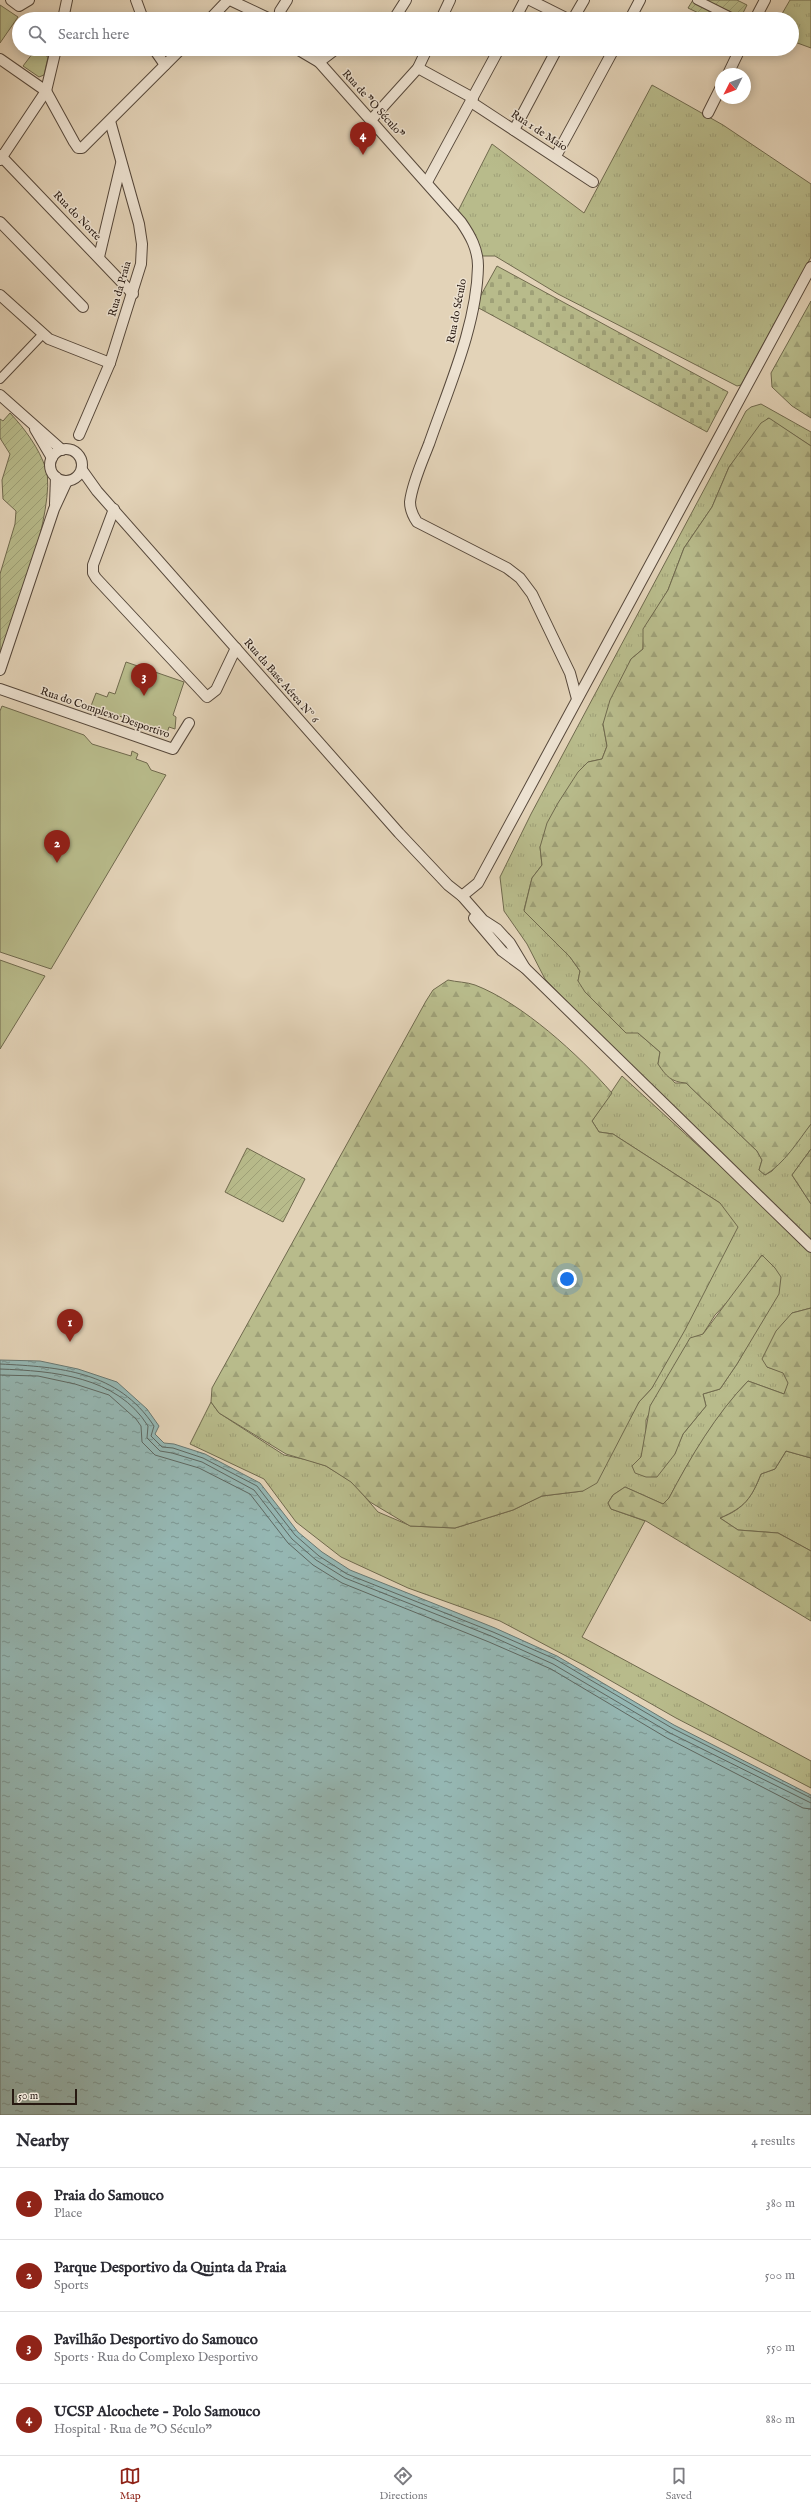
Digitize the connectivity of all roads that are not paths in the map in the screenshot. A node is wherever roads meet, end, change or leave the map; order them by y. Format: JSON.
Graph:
{"nodes":[{"id":1,"x":29,"y":0,"type":"edge"},
{"id":2,"x":67,"y":0,"type":"edge"},
{"id":3,"x":136,"y":0,"type":"edge"},
{"id":4,"x":229,"y":0,"type":"edge"},
{"id":5,"x":295,"y":0,"type":"edge"},
{"id":6,"x":406,"y":0,"type":"edge"},
{"id":7,"x":450,"y":0,"type":"edge"},
{"id":8,"x":525,"y":0,"type":"edge"},
{"id":9,"x":530,"y":0,"type":"edge"},
{"id":10,"x":584,"y":0,"type":"edge"},
{"id":11,"x":640,"y":0,"type":"edge"},
{"id":12,"x":697,"y":0,"type":"edge"},
{"id":13,"x":765,"y":0,"type":"edge"},
{"id":14,"x":286,"y":2,"type":"edge"},
{"id":15,"x":15,"y":3,"type":"edge"},
{"id":16,"x":64,"y":12,"type":"edge"},
{"id":17,"x":140,"y":12,"type":"edge"},
{"id":18,"x":217,"y":12,"type":"edge"},
{"id":19,"x":255,"y":12,"type":"edge"},
{"id":20,"x":280,"y":12,"type":"edge"},
{"id":21,"x":398,"y":12,"type":"edge"},
{"id":22,"x":444,"y":12,"type":"edge"},
{"id":23,"x":519,"y":12,"type":"edge"},
{"id":24,"x":554,"y":12,"type":"edge"},
{"id":25,"x":577,"y":12,"type":"edge"},
{"id":26,"x":634,"y":12,"type":"edge"},
{"id":27,"x":721,"y":12,"type":"edge"},
{"id":28,"x":759,"y":12,"type":"edge"},
{"id":29,"x":54,"y":56,"type":"edge"},
{"id":30,"x":159,"y":56,"type":"edge"},
{"id":31,"x":175,"y":56,"type":"edge"},
{"id":32,"x":309,"y":56,"type":"edge"},
{"id":33,"x":327,"y":56,"type":"edge"},
{"id":34,"x":424,"y":56,"type":"edge"},
{"id":35,"x":495,"y":56,"type":"edge"},
{"id":36,"x":553,"y":56,"type":"edge"},
{"id":37,"x":610,"y":56,"type":"edge"},
{"id":38,"x":737,"y":56,"type":"edge"},
{"id":39,"x":0,"y":60,"type":"edge"},
{"id":40,"x":320,"y":62,"type":"junction"},
{"id":41,"x":165,"y":65,"type":"junction"},
{"id":42,"x":418,"y":68,"type":"junction"},
{"id":43,"x":731,"y":68,"type":"edge"},
{"id":44,"x":46,"y":91,"type":"junction"},
{"id":45,"x":715,"y":99,"type":"edge"},
{"id":46,"x":472,"y":100,"type":"junction"},
{"id":47,"x":708,"y":113,"type":"dead end"},
{"id":48,"x":371,"y":120,"type":"junction"},
{"id":49,"x":110,"y":121,"type":"junction"},
{"id":50,"x":514,"y":130,"type":"junction"},
{"id":51,"x":556,"y":156,"type":"junction"},
{"id":52,"x":1,"y":157,"type":"edge"},
{"id":53,"x":122,"y":163,"type":"junction"},
{"id":54,"x":426,"y":182,"type":"junction"},
{"id":55,"x":593,"y":182,"type":"dead end"},
{"id":56,"x":0,"y":222,"type":"edge"},
{"id":57,"x":99,"y":257,"type":"junction"},
{"id":58,"x":811,"y":267,"type":"edge"},
{"id":59,"x":133,"y":294,"type":"junction"},
{"id":60,"x":0,"y":295,"type":"edge"},
{"id":61,"x":83,"y":307,"type":"dead end"},
{"id":62,"x":42,"y":335,"type":"junction"},
{"id":63,"x":110,"y":364,"type":"junction"},
{"id":64,"x":0,"y":379,"type":"edge"},
{"id":65,"x":0,"y":395,"type":"edge"},
{"id":66,"x":31,"y":422,"type":"junction"},
{"id":67,"x":79,"y":435,"type":"dead end"},
{"id":68,"x":62,"y":450,"type":"junction"},
{"id":69,"x":52,"y":458,"type":"junction"},
{"id":70,"x":82,"y":470,"type":"junction"},
{"id":71,"x":56,"y":478,"type":"junction"},
{"id":72,"x":71,"y":480,"type":"junction"},
{"id":73,"x":97,"y":491,"type":"junction"},
{"id":74,"x":55,"y":504,"type":"junction"},
{"id":75,"x":114,"y":509,"type":"junction"},
{"id":76,"x":236,"y":648,"type":"junction"},
{"id":77,"x":0,"y":670,"type":"edge"},
{"id":78,"x":592,"y":672,"type":"junction"},
{"id":79,"x":570,"y":673,"type":"junction"},
{"id":80,"x":0,"y":689,"type":"edge"},
{"id":81,"x":577,"y":699,"type":"junction"},
{"id":82,"x":189,"y":723,"type":"dead end"},
{"id":83,"x":448,"y":886,"type":"junction"},
{"id":84,"x":462,"y":896,"type":"junction"},
{"id":85,"x":525,"y":968,"type":"junction"},
{"id":86,"x":811,"y":1247,"type":"edge"}],
"edges":[{"from":1,"to":15,"type":"street"},
{"from":2,"to":16,"type":"street"},
{"from":3,"to":17,"type":"street"},
{"from":4,"to":18,"type":"street"},
{"from":4,"to":19,"type":"street"},
{"from":5,"to":14,"type":"street"},
{"from":6,"to":21,"type":"street"},
{"from":7,"to":22,"type":"street"},
{"from":8,"to":23,"type":"street"},
{"from":9,"to":24,"type":"street"},
{"from":10,"to":25,"type":"street"},
{"from":11,"to":26,"type":"street"},
{"from":12,"to":27,"type":"street"},
{"from":13,"to":28,"type":"street"},
{"from":14,"to":20,"type":"street"},
{"from":29,"to":44,"type":"street"},
{"from":30,"to":41,"type":"street"},
{"from":31,"to":41,"type":"street"},
{"from":32,"to":40,"type":"street","name":"Rua de \"O Século\""},
{"from":33,"to":40,"type":"street"},
{"from":34,"to":42,"type":"street"},
{"from":35,"to":46,"type":"street"},
{"from":36,"to":50,"type":"street"},
{"from":37,"to":51,"type":"street"},
{"from":38,"to":43,"type":"street"},
{"from":39,"to":44,"type":"street"},
{"from":40,"to":48,"type":"street","name":"Rua de \"O Século\""},
{"from":41,"to":49,"type":"street"},
{"from":42,"to":46,"type":"street","name":"Rua 1 de Maio"},
{"from":42,"to":48,"type":"street"},
{"from":44,"to":49,"type":"street"},
{"from":44,"to":52,"type":"street"},
{"from":45,"to":47,"type":"street"},
{"from":46,"to":50,"type":"street","name":"Rua 1 de Maio"},
{"from":46,"to":54,"type":"street"},
{"from":48,"to":54,"type":"street","name":"Rua de \"O Século\""},
{"from":49,"to":53,"type":"street","name":"Rua da Praia"},
{"from":50,"to":51,"type":"street","name":"Rua 1 de Maio"},
{"from":51,"to":55,"type":"street","name":"Rua 1 de Maio"},
{"from":52,"to":57,"type":"street","name":"Rua do Norte"},
{"from":53,"to":57,"type":"street"},
{"from":53,"to":59,"type":"street","name":"Rua da Praia"},
{"from":54,"to":79,"type":"street","name":"Rua do Século"},
{"from":56,"to":61,"type":"street"},
{"from":57,"to":59,"type":"street","name":"Rua do Norte"},
{"from":58,"to":78,"type":"street"},
{"from":59,"to":63,"type":"street","name":"Rua da Praia"},
{"from":60,"to":62,"type":"street"},
{"from":62,"to":63,"type":"street"},
{"from":62,"to":64,"type":"street"},
{"from":63,"to":67,"type":"street","name":"Rua da Praia"},
{"from":65,"to":66,"type":"street"},
{"from":66,"to":68,"type":"street"},
{"from":66,"to":69,"type":"street"},
{"from":68,"to":69,"type":"street"},
{"from":68,"to":70,"type":"street"},
{"from":69,"to":71,"type":"street"},
{"from":70,"to":72,"type":"street"},
{"from":70,"to":73,"type":"street"},
{"from":71,"to":72,"type":"street"},
{"from":71,"to":74,"type":"street"},
{"from":72,"to":73,"type":"street"},
{"from":72,"to":74,"type":"street"},
{"from":73,"to":75,"type":"street","name":"Rua da Base Aérea Nº 6"},
{"from":74,"to":77,"type":"street"},
{"from":75,"to":76,"type":"street","name":"Rua da Base Aérea Nº 6"},
{"from":75,"to":76,"type":"street"},
{"from":76,"to":83,"type":"street","name":"Rua da Base Aérea Nº 6"},
{"from":78,"to":79,"type":"street"},
{"from":78,"to":81,"type":"street"},
{"from":79,"to":81,"type":"street","name":"Rua do Século"},
{"from":80,"to":82,"type":"street","name":"Rua do Complexo Desportivo"},
{"from":81,"to":84,"type":"street"},
{"from":83,"to":84,"type":"street"},
{"from":83,"to":85,"type":"street"},
{"from":84,"to":85,"type":"street"},
{"from":85,"to":86,"type":"street"}]}
